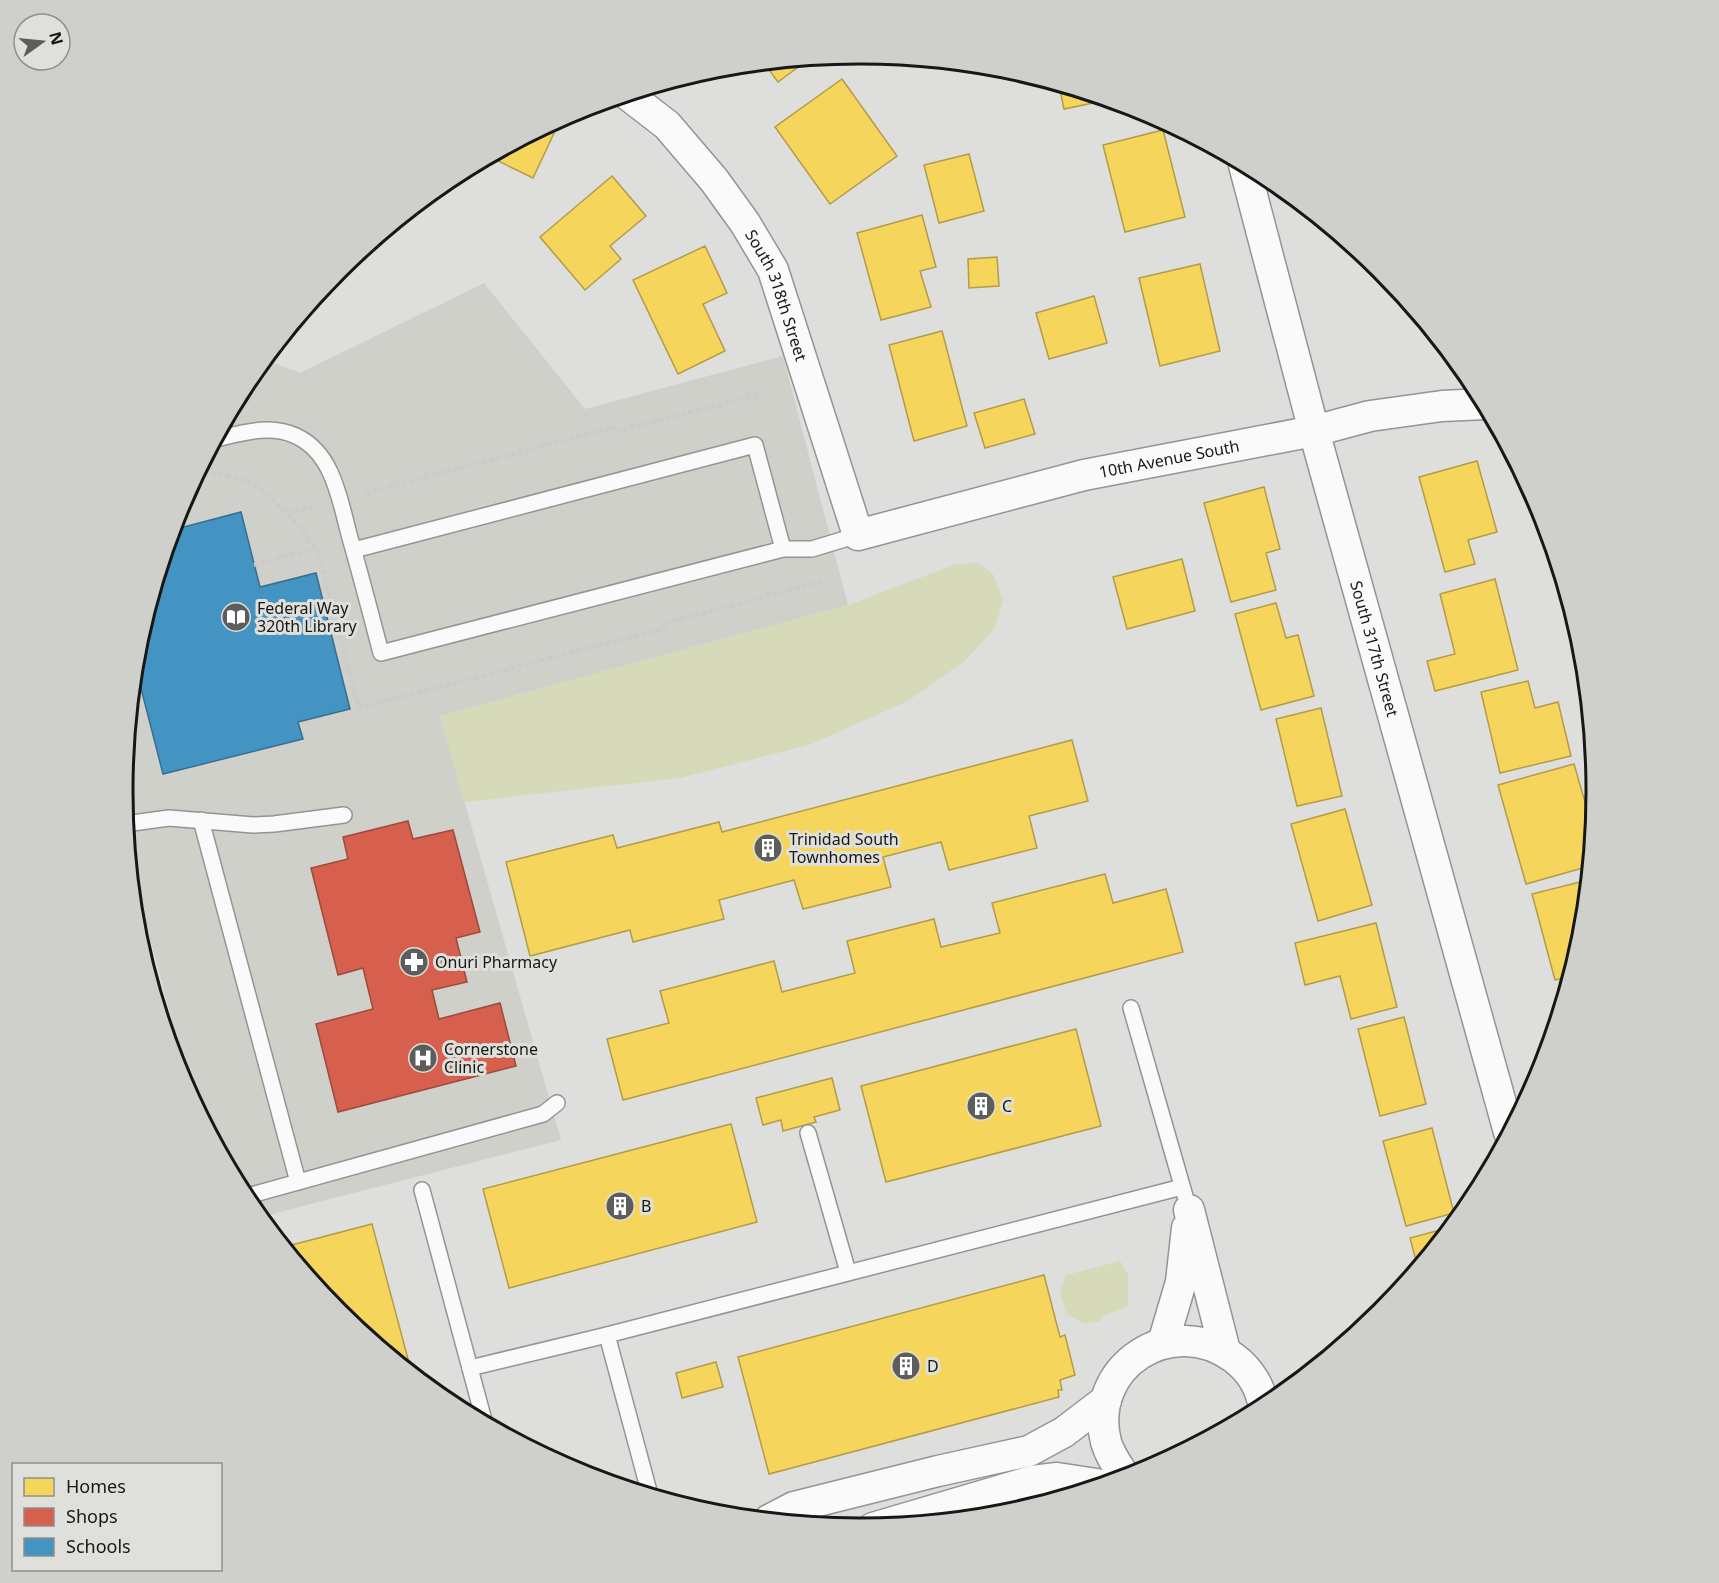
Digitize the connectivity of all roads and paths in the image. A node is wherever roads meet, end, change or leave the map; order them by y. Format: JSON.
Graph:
{"nodes":[{"id":1,"x":635,"y":100,"type":"edge"},
{"id":2,"x":1247,"y":177,"type":"edge"},
{"id":3,"x":759,"y":394,"type":"dead end"},
{"id":4,"x":1474,"y":404,"type":"edge"},
{"id":5,"x":1314,"y":431,"type":"junction"},
{"id":6,"x":225,"y":437,"type":"edge"},
{"id":7,"x":357,"y":495,"type":"dead end"},
{"id":8,"x":326,"y":504,"type":"dead end"},
{"id":9,"x":287,"y":513,"type":"dead end"},
{"id":10,"x":858,"y":535,"type":"junction"},
{"id":11,"x":317,"y":548,"type":"dead end"},
{"id":12,"x":783,"y":549,"type":"junction"},
{"id":13,"x":354,"y":550,"type":"junction"},
{"id":14,"x":254,"y":565,"type":"dead end"},
{"id":15,"x":344,"y":814,"type":"dead end"},
{"id":16,"x":201,"y":820,"type":"junction"},
{"id":17,"x":133,"y":823,"type":"edge"},
{"id":18,"x":1131,"y":1008,"type":"dead end"},
{"id":19,"x":557,"y":1103,"type":"dead end"},
{"id":20,"x":1507,"y":1123,"type":"edge"},
{"id":21,"x":808,"y":1133,"type":"dead end"},
{"id":22,"x":297,"y":1182,"type":"junction"},
{"id":23,"x":422,"y":1190,"type":"dead end"},
{"id":24,"x":254,"y":1194,"type":"edge"},
{"id":25,"x":1185,"y":1198,"type":"junction"},
{"id":26,"x":848,"y":1272,"type":"junction"},
{"id":27,"x":607,"y":1335,"type":"junction"},
{"id":28,"x":1163,"y":1343,"type":"junction"},
{"id":29,"x":1225,"y":1351,"type":"junction"},
{"id":30,"x":470,"y":1368,"type":"junction"},
{"id":31,"x":1261,"y":1398,"type":"edge"},
{"id":32,"x":1106,"y":1400,"type":"junction"},
{"id":33,"x":482,"y":1412,"type":"edge"},
{"id":34,"x":1120,"y":1470,"type":"edge"},
{"id":35,"x":1085,"y":1482,"type":"edge"},
{"id":36,"x":648,"y":1487,"type":"edge"},
{"id":37,"x":781,"y":1514,"type":"edge"},
{"id":38,"x":913,"y":1516,"type":"edge"}],
"edges":[{"from":1,"to":10,"type":"street","name":"South 318th Street"},
{"from":2,"to":5,"type":"street","name":"South 317th Street"},
{"from":3,"to":7,"type":"path"},
{"from":4,"to":5,"type":"street","name":"10th Avenue South"},
{"from":5,"to":10,"type":"street","name":"10th Avenue South"},
{"from":5,"to":20,"type":"street","name":"South 317th Street"},
{"from":6,"to":13,"type":"lane"},
{"from":8,"to":9,"type":"path"},
{"from":10,"to":12,"type":"lane"},
{"from":11,"to":14,"type":"path"},
{"from":12,"to":13,"type":"lane"},
{"from":12,"to":13,"type":"lane"},
{"from":15,"to":16,"type":"lane"},
{"from":16,"to":17,"type":"lane"},
{"from":16,"to":22,"type":"lane"},
{"from":18,"to":25,"type":"lane"},
{"from":19,"to":22,"type":"lane"},
{"from":21,"to":26,"type":"lane"},
{"from":22,"to":24,"type":"lane"},
{"from":23,"to":30,"type":"lane"},
{"from":25,"to":26,"type":"lane"},
{"from":25,"to":28,"type":"street"},
{"from":25,"to":29,"type":"street"},
{"from":26,"to":27,"type":"lane"},
{"from":27,"to":30,"type":"lane"},
{"from":27,"to":36,"type":"lane"},
{"from":28,"to":29,"type":"street"},
{"from":28,"to":32,"type":"street"},
{"from":29,"to":31,"type":"street"},
{"from":30,"to":33,"type":"lane"},
{"from":32,"to":34,"type":"street"},
{"from":32,"to":37,"type":"street"},
{"from":35,"to":38,"type":"street"}]}
